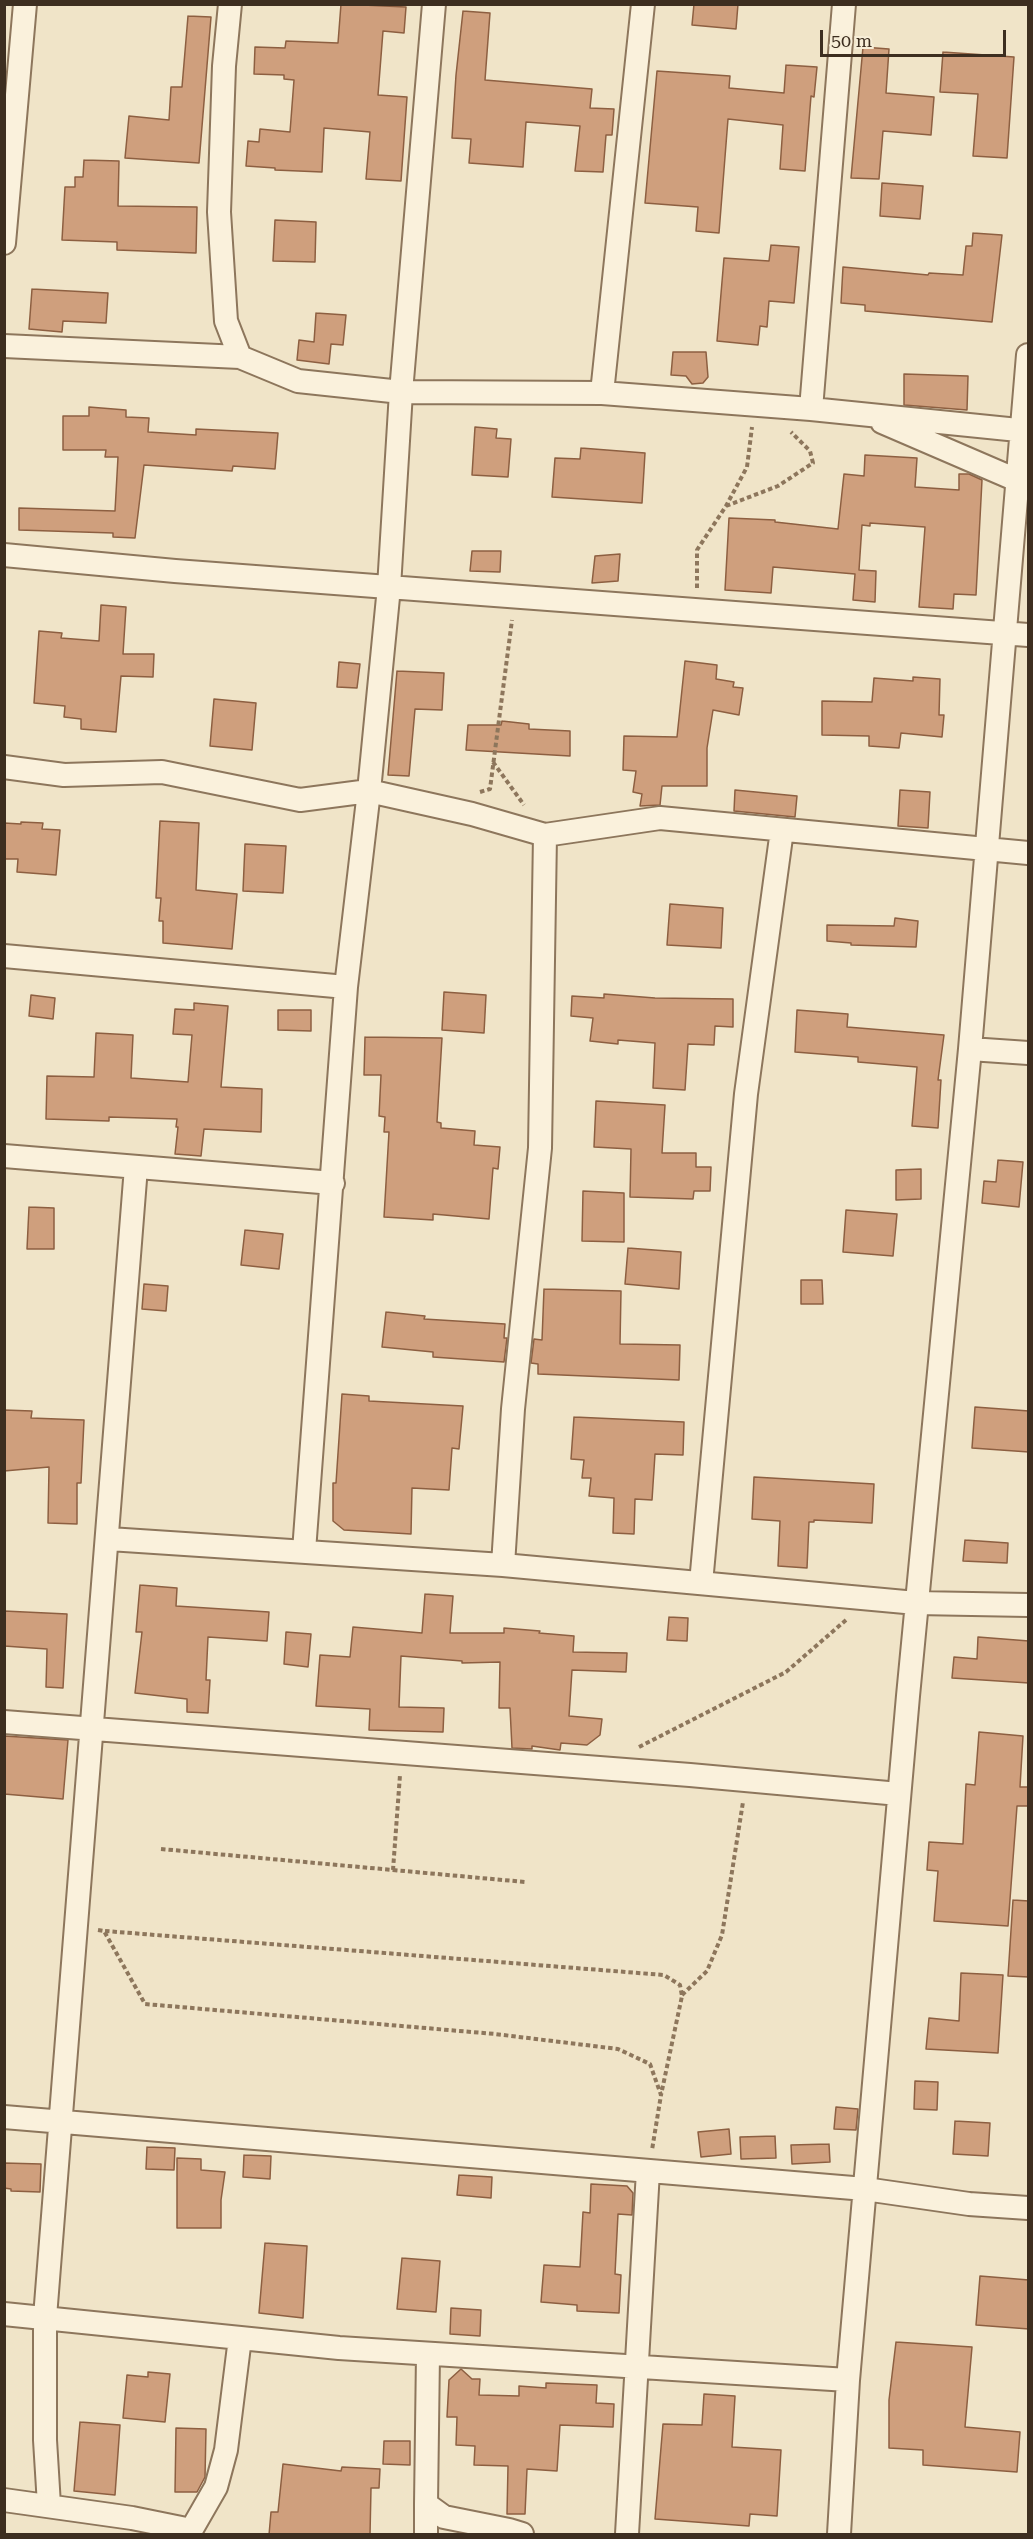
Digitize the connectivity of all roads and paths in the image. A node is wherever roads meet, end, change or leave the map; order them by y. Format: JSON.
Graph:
{"nodes":[{"id":1,"x":25,"y":4,"type":"edge"},
{"id":2,"x":230,"y":4,"type":"edge"},
{"id":3,"x":434,"y":4,"type":"edge"},
{"id":4,"x":643,"y":4,"type":"edge"},
{"id":5,"x":844,"y":4,"type":"edge"},
{"id":6,"x":4,"y":243,"type":"edge"},
{"id":7,"x":4,"y":346,"type":"edge"},
{"id":8,"x":1029,"y":355,"type":"edge"},
{"id":9,"x":240,"y":357,"type":"junction"},
{"id":10,"x":401,"y":392,"type":"junction"},
{"id":11,"x":602,"y":393,"type":"junction"},
{"id":12,"x":754,"y":405,"type":"junction"},
{"id":13,"x":811,"y":409,"type":"junction"},
{"id":14,"x":867,"y":415,"type":"junction"},
{"id":15,"x":786,"y":429,"type":"dead end"},
{"id":16,"x":1026,"y":431,"type":"edge"},
{"id":17,"x":1019,"y":481,"type":"junction"},
{"id":18,"x":726,"y":506,"type":"junction"},
{"id":19,"x":4,"y":555,"type":"edge"},
{"id":20,"x":388,"y":587,"type":"junction"},
{"id":21,"x":516,"y":597,"type":"junction"},
{"id":22,"x":697,"y":610,"type":"junction"},
{"id":23,"x":1005,"y":632,"type":"junction"},
{"id":24,"x":1029,"y":635,"type":"edge"},
{"id":25,"x":494,"y":762,"type":"junction"},
{"id":26,"x":4,"y":767,"type":"edge"},
{"id":27,"x":369,"y":791,"type":"junction"},
{"id":28,"x":479,"y":792,"type":"dead end"},
{"id":29,"x":782,"y":830,"type":"junction"},
{"id":30,"x":545,"y":835,"type":"junction"},
{"id":31,"x":987,"y":849,"type":"junction"},
{"id":32,"x":1029,"y":853,"type":"edge"},
{"id":33,"x":4,"y":956,"type":"edge"},
{"id":34,"x":346,"y":987,"type":"junction"},
{"id":35,"x":970,"y":1049,"type":"junction"},
{"id":36,"x":1029,"y":1053,"type":"edge"},
{"id":37,"x":4,"y":1156,"type":"edge"},
{"id":38,"x":136,"y":1167,"type":"junction"},
{"id":39,"x":333,"y":1183,"type":"junction"},
{"id":40,"x":109,"y":1539,"type":"junction"},
{"id":41,"x":304,"y":1551,"type":"junction"},
{"id":42,"x":503,"y":1565,"type":"junction"},
{"id":43,"x":701,"y":1583,"type":"junction"},
{"id":44,"x":869,"y":1599,"type":"junction"},
{"id":45,"x":916,"y":1603,"type":"junction"},
{"id":46,"x":1029,"y":1605,"type":"edge"},
{"id":47,"x":4,"y":1722,"type":"edge"},
{"id":48,"x":90,"y":1730,"type":"junction"},
{"id":49,"x":633,"y":1750,"type":"dead end"},
{"id":50,"x":402,"y":1753,"type":"junction"},
{"id":51,"x":747,"y":1780,"type":"junction"},
{"id":52,"x":899,"y":1794,"type":"junction"},
{"id":53,"x":161,"y":1849,"type":"dead end"},
{"id":54,"x":393,"y":1870,"type":"junction"},
{"id":55,"x":525,"y":1882,"type":"dead end"},
{"id":56,"x":75,"y":1926,"type":"junction"},
{"id":57,"x":105,"y":1931,"type":"junction"},
{"id":58,"x":682,"y":1996,"type":"junction"},
{"id":59,"x":661,"y":2095,"type":"junction"},
{"id":60,"x":4,"y":2117,"type":"edge"},
{"id":61,"x":59,"y":2121,"type":"junction"},
{"id":62,"x":648,"y":2171,"type":"junction"},
{"id":63,"x":865,"y":2189,"type":"junction"},
{"id":64,"x":1029,"y":2208,"type":"edge"},
{"id":65,"x":4,"y":2314,"type":"edge"},
{"id":66,"x":45,"y":2317,"type":"junction"},
{"id":67,"x":240,"y":2338,"type":"junction"},
{"id":68,"x":428,"y":2354,"type":"junction"},
{"id":69,"x":638,"y":2366,"type":"junction"},
{"id":70,"x":848,"y":2380,"type":"junction"},
{"id":71,"x":4,"y":2500,"type":"edge"},
{"id":72,"x":426,"y":2504,"type":"junction"},
{"id":73,"x":49,"y":2505,"type":"junction"},
{"id":74,"x":190,"y":2533,"type":"edge"},
{"id":75,"x":426,"y":2535,"type":"edge"},
{"id":76,"x":522,"y":2535,"type":"edge"},
{"id":77,"x":627,"y":2535,"type":"edge"},
{"id":78,"x":839,"y":2535,"type":"edge"}],
"edges":[{"from":1,"to":6,"type":"street"},
{"from":2,"to":9,"type":"street"},
{"from":3,"to":10,"type":"street"},
{"from":4,"to":11,"type":"street"},
{"from":5,"to":13,"type":"street"},
{"from":7,"to":9,"type":"street"},
{"from":8,"to":16,"type":"street"},
{"from":9,"to":10,"type":"street"},
{"from":10,"to":11,"type":"street"},
{"from":10,"to":20,"type":"street"},
{"from":11,"to":12,"type":"street"},
{"from":12,"to":13,"type":"street"},
{"from":12,"to":18,"type":"path"},
{"from":13,"to":14,"type":"street"},
{"from":14,"to":16,"type":"street"},
{"from":14,"to":17,"type":"street"},
{"from":15,"to":18,"type":"path"},
{"from":16,"to":17,"type":"street"},
{"from":17,"to":23,"type":"street"},
{"from":18,"to":22,"type":"path"},
{"from":19,"to":20,"type":"street"},
{"from":20,"to":21,"type":"street"},
{"from":20,"to":27,"type":"street"},
{"from":21,"to":22,"type":"street"},
{"from":21,"to":25,"type":"path"},
{"from":22,"to":23,"type":"street"},
{"from":23,"to":24,"type":"street"},
{"from":23,"to":31,"type":"street"},
{"from":25,"to":28,"type":"path"},
{"from":25,"to":30,"type":"path"},
{"from":26,"to":27,"type":"street"},
{"from":27,"to":30,"type":"street"},
{"from":27,"to":34,"type":"street"},
{"from":29,"to":30,"type":"street"},
{"from":29,"to":31,"type":"street"},
{"from":29,"to":43,"type":"street"},
{"from":30,"to":42,"type":"street"},
{"from":31,"to":32,"type":"street"},
{"from":31,"to":35,"type":"street"},
{"from":33,"to":34,"type":"street"},
{"from":34,"to":39,"type":"street"},
{"from":35,"to":36,"type":"street"},
{"from":35,"to":45,"type":"street"},
{"from":37,"to":38,"type":"street"},
{"from":38,"to":39,"type":"street"},
{"from":38,"to":40,"type":"street"},
{"from":39,"to":41,"type":"street"},
{"from":40,"to":41,"type":"street"},
{"from":40,"to":48,"type":"street"},
{"from":41,"to":42,"type":"street"},
{"from":42,"to":43,"type":"street"},
{"from":43,"to":44,"type":"street"},
{"from":44,"to":45,"type":"street"},
{"from":44,"to":49,"type":"path"},
{"from":45,"to":46,"type":"street"},
{"from":45,"to":52,"type":"street"},
{"from":47,"to":48,"type":"street"},
{"from":48,"to":50,"type":"street"},
{"from":48,"to":56,"type":"street"},
{"from":50,"to":51,"type":"street"},
{"from":50,"to":54,"type":"path"},
{"from":51,"to":52,"type":"street"},
{"from":51,"to":58,"type":"path"},
{"from":52,"to":63,"type":"street"},
{"from":53,"to":54,"type":"path"},
{"from":54,"to":55,"type":"path"},
{"from":56,"to":57,"type":"path"},
{"from":56,"to":61,"type":"street"},
{"from":57,"to":58,"type":"path"},
{"from":57,"to":59,"type":"path"},
{"from":58,"to":59,"type":"path"},
{"from":59,"to":62,"type":"path"},
{"from":60,"to":61,"type":"street"},
{"from":61,"to":62,"type":"street"},
{"from":61,"to":66,"type":"street"},
{"from":62,"to":63,"type":"street"},
{"from":62,"to":69,"type":"street"},
{"from":63,"to":64,"type":"street"},
{"from":63,"to":70,"type":"street"},
{"from":65,"to":66,"type":"street"},
{"from":66,"to":67,"type":"street"},
{"from":66,"to":73,"type":"street"},
{"from":67,"to":68,"type":"street"},
{"from":67,"to":74,"type":"street"},
{"from":68,"to":69,"type":"street"},
{"from":68,"to":72,"type":"street"},
{"from":69,"to":70,"type":"street"},
{"from":69,"to":77,"type":"street"},
{"from":70,"to":78,"type":"street"},
{"from":71,"to":73,"type":"street"},
{"from":72,"to":75,"type":"street"},
{"from":72,"to":76,"type":"street"},
{"from":73,"to":74,"type":"street"}]}
